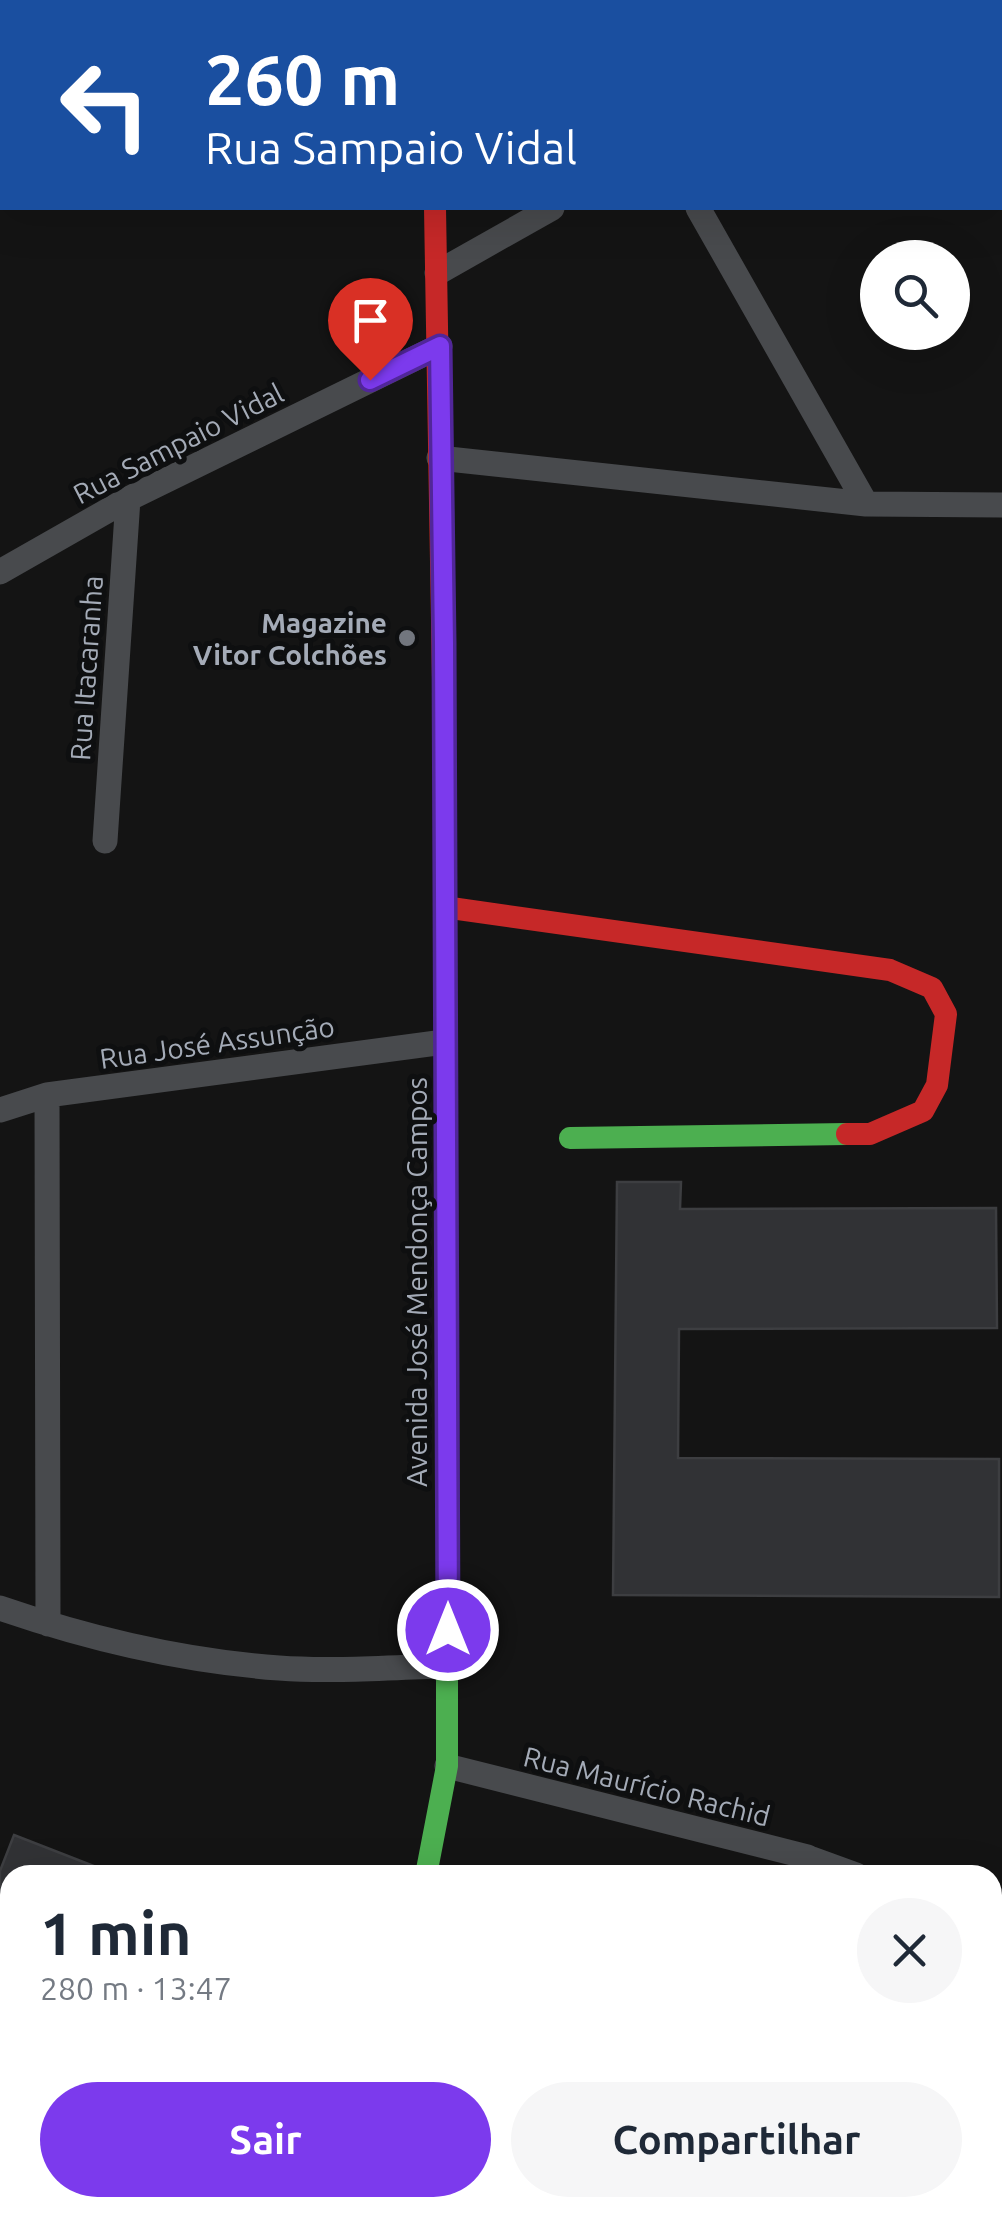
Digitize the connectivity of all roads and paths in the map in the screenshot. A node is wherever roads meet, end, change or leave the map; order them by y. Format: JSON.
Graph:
{"nodes":[{"id":1,"x":435,"y":210,"type":"edge"},
{"id":2,"x":548,"y":210,"type":"edge"},
{"id":3,"x":699,"y":210,"type":"edge"},
{"id":4,"x":438,"y":273,"type":"junction"},
{"id":5,"x":440,"y":346,"type":"junction"},
{"id":6,"x":439,"y":458,"type":"junction"},
{"id":7,"x":128,"y":499,"type":"junction"},
{"id":8,"x":866,"y":504,"type":"junction"},
{"id":9,"x":1002,"y":506,"type":"edge"},
{"id":10,"x":0,"y":572,"type":"edge"},
{"id":11,"x":105,"y":842,"type":"dead end"},
{"id":12,"x":444,"y":907,"type":"junction"},
{"id":13,"x":444,"y":1042,"type":"junction"},
{"id":14,"x":47,"y":1096,"type":"junction"},
{"id":15,"x":0,"y":1110,"type":"edge"},
{"id":16,"x":570,"y":1138,"type":"dead end"},
{"id":17,"x":0,"y":1608,"type":"edge"},
{"id":18,"x":48,"y":1624,"type":"junction"},
{"id":19,"x":448,"y":1666,"type":"junction"},
{"id":20,"x":447,"y":1766,"type":"junction"},
{"id":21,"x":428,"y":1865,"type":"edge"},
{"id":22,"x":814,"y":1865,"type":"edge"}],
"edges":[{"from":1,"to":4,"type":"main road","name":"Avenida José Mendonça Campos"},
{"from":2,"to":4,"type":"street"},
{"from":3,"to":8,"type":"street"},
{"from":4,"to":5,"type":"main road","name":"Avenida José Mendonça Campos"},
{"from":5,"to":6,"type":"main road","name":"Avenida José Mendonça Campos"},
{"from":5,"to":7,"type":"street","name":"Rua Sampaio Vidal"},
{"from":6,"to":8,"type":"street"},
{"from":6,"to":12,"type":"main road","name":"Avenida José Mendonça Campos"},
{"from":7,"to":10,"type":"street","name":"Rua Sampaio Vidal"},
{"from":7,"to":11,"type":"street","name":"Rua Itacaranha"},
{"from":8,"to":9,"type":"street"},
{"from":12,"to":13,"type":"main road","name":"Avenida José Mendonça Campos"},
{"from":12,"to":16,"type":"main road"},
{"from":13,"to":14,"type":"street","name":"Rua José Assunção"},
{"from":13,"to":19,"type":"main road","name":"Avenida José Mendonça Campos"},
{"from":14,"to":15,"type":"street","name":"Rua José Assunção"},
{"from":14,"to":18,"type":"street"},
{"from":17,"to":18,"type":"street"},
{"from":18,"to":19,"type":"street"},
{"from":19,"to":20,"type":"main road","name":"Avenida José Mendonça Campos"},
{"from":20,"to":21,"type":"main road","name":"Avenida José Mendonça Campos"},
{"from":20,"to":22,"type":"street","name":"Rua Maurício Rachid"}]}
